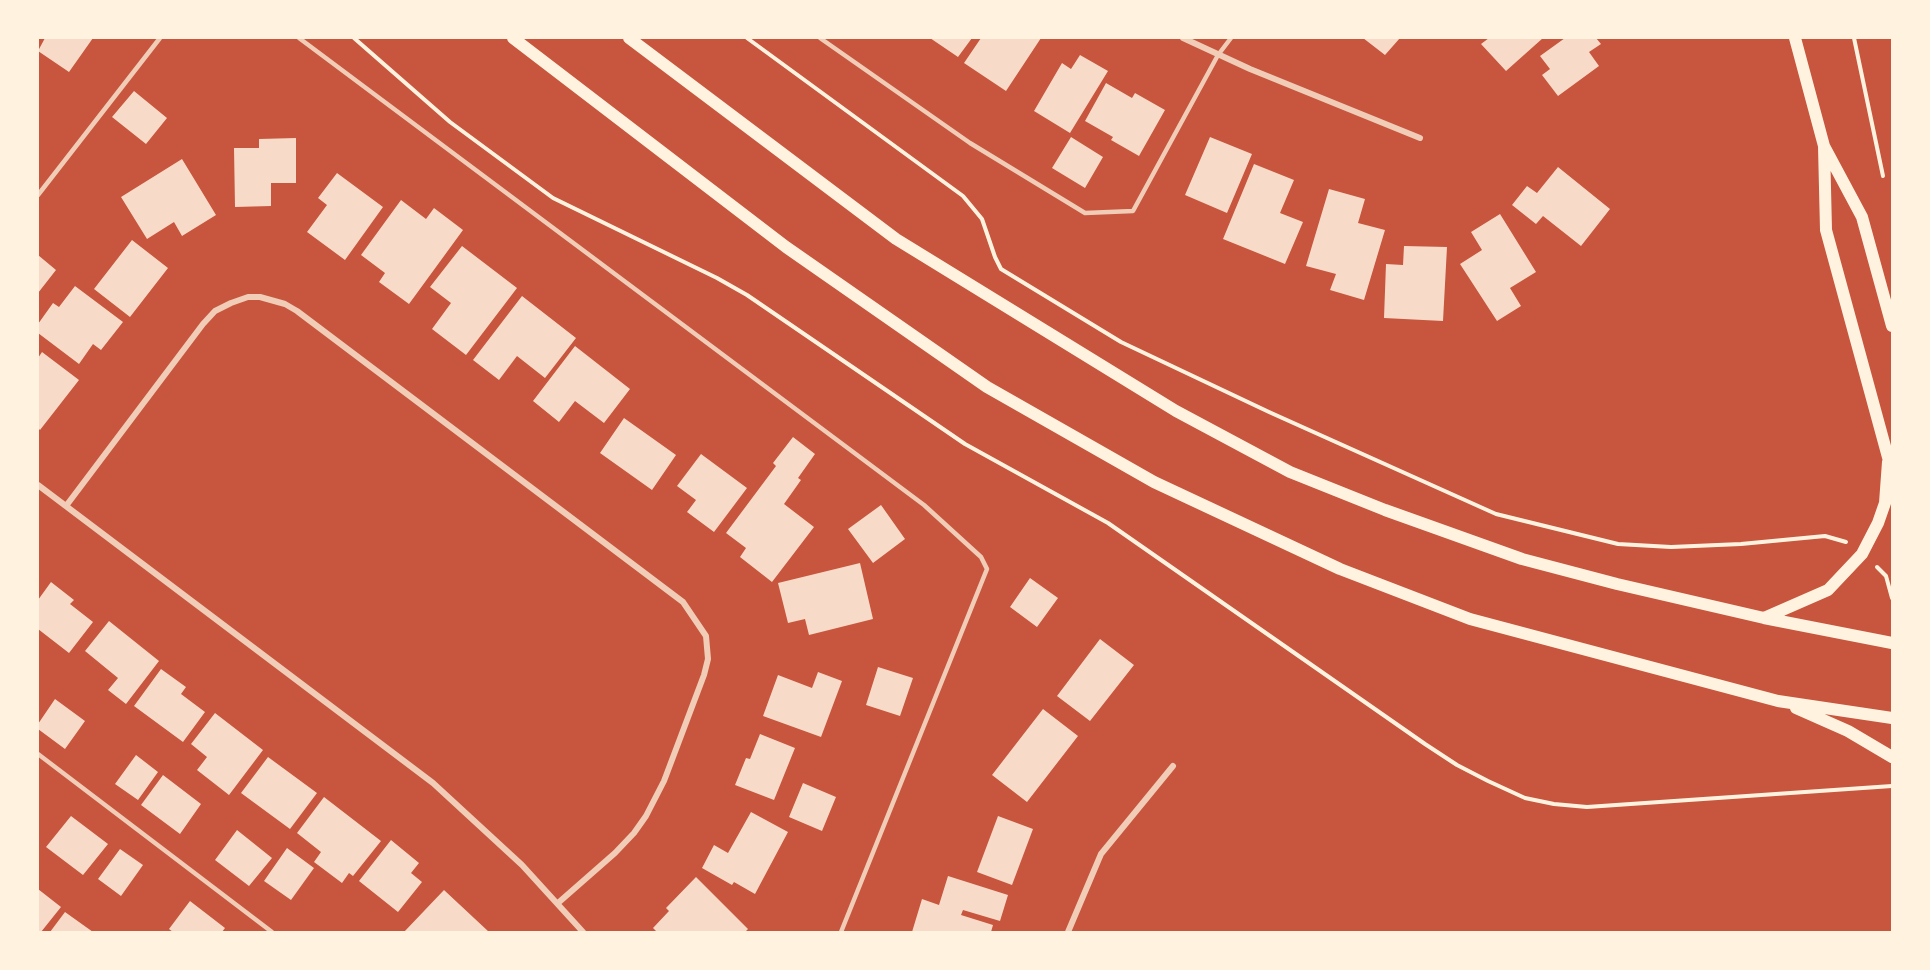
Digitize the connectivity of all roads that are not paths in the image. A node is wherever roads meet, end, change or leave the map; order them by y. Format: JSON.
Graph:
{"nodes":[{"id":1,"x":160,"y":38,"type":"edge"},
{"id":2,"x":299,"y":38,"type":"edge"},
{"id":3,"x":513,"y":38,"type":"edge"},
{"id":4,"x":629,"y":38,"type":"edge"},
{"id":5,"x":820,"y":38,"type":"edge"},
{"id":6,"x":1183,"y":38,"type":"edge"},
{"id":7,"x":1231,"y":38,"type":"edge"},
{"id":8,"x":1794,"y":38,"type":"edge"},
{"id":9,"x":1218,"y":55,"type":"junction"},
{"id":10,"x":1420,"y":138,"type":"dead end"},
{"id":11,"x":1824,"y":146,"type":"junction"},
{"id":12,"x":38,"y":195,"type":"edge"},
{"id":13,"x":1893,"y":326,"type":"edge"},
{"id":14,"x":1888,"y":458,"type":"junction"},
{"id":15,"x":1893,"y":472,"type":"edge"},
{"id":16,"x":38,"y":485,"type":"edge"},
{"id":17,"x":66,"y":506,"type":"junction"},
{"id":18,"x":1764,"y":618,"type":"junction"},
{"id":19,"x":1893,"y":643,"type":"edge"},
{"id":20,"x":1778,"y":701,"type":"junction"},
{"id":21,"x":1893,"y":718,"type":"edge"},
{"id":22,"x":38,"y":754,"type":"edge"},
{"id":23,"x":1893,"y":757,"type":"edge"},
{"id":24,"x":1173,"y":766,"type":"dead end"},
{"id":25,"x":558,"y":903,"type":"junction"},
{"id":26,"x":272,"y":933,"type":"edge"},
{"id":27,"x":583,"y":933,"type":"edge"},
{"id":28,"x":841,"y":933,"type":"edge"},
{"id":29,"x":1068,"y":933,"type":"edge"}],
"edges":[{"from":1,"to":12,"type":"lane"},
{"from":2,"to":28,"type":"lane"},
{"from":3,"to":20,"type":"main road"},
{"from":4,"to":18,"type":"main road"},
{"from":5,"to":9,"type":"lane"},
{"from":6,"to":9,"type":"street"},
{"from":7,"to":9,"type":"lane"},
{"from":8,"to":11,"type":"main road"},
{"from":9,"to":10,"type":"street"},
{"from":11,"to":13,"type":"main road"},
{"from":11,"to":14,"type":"main road"},
{"from":14,"to":15,"type":"main road"},
{"from":14,"to":18,"type":"main road"},
{"from":16,"to":17,"type":"street"},
{"from":17,"to":25,"type":"street"},
{"from":17,"to":25,"type":"street"},
{"from":18,"to":19,"type":"main road"},
{"from":20,"to":21,"type":"main road"},
{"from":20,"to":23,"type":"main road"},
{"from":22,"to":26,"type":"lane"},
{"from":24,"to":29,"type":"street"},
{"from":25,"to":27,"type":"street"}]}
